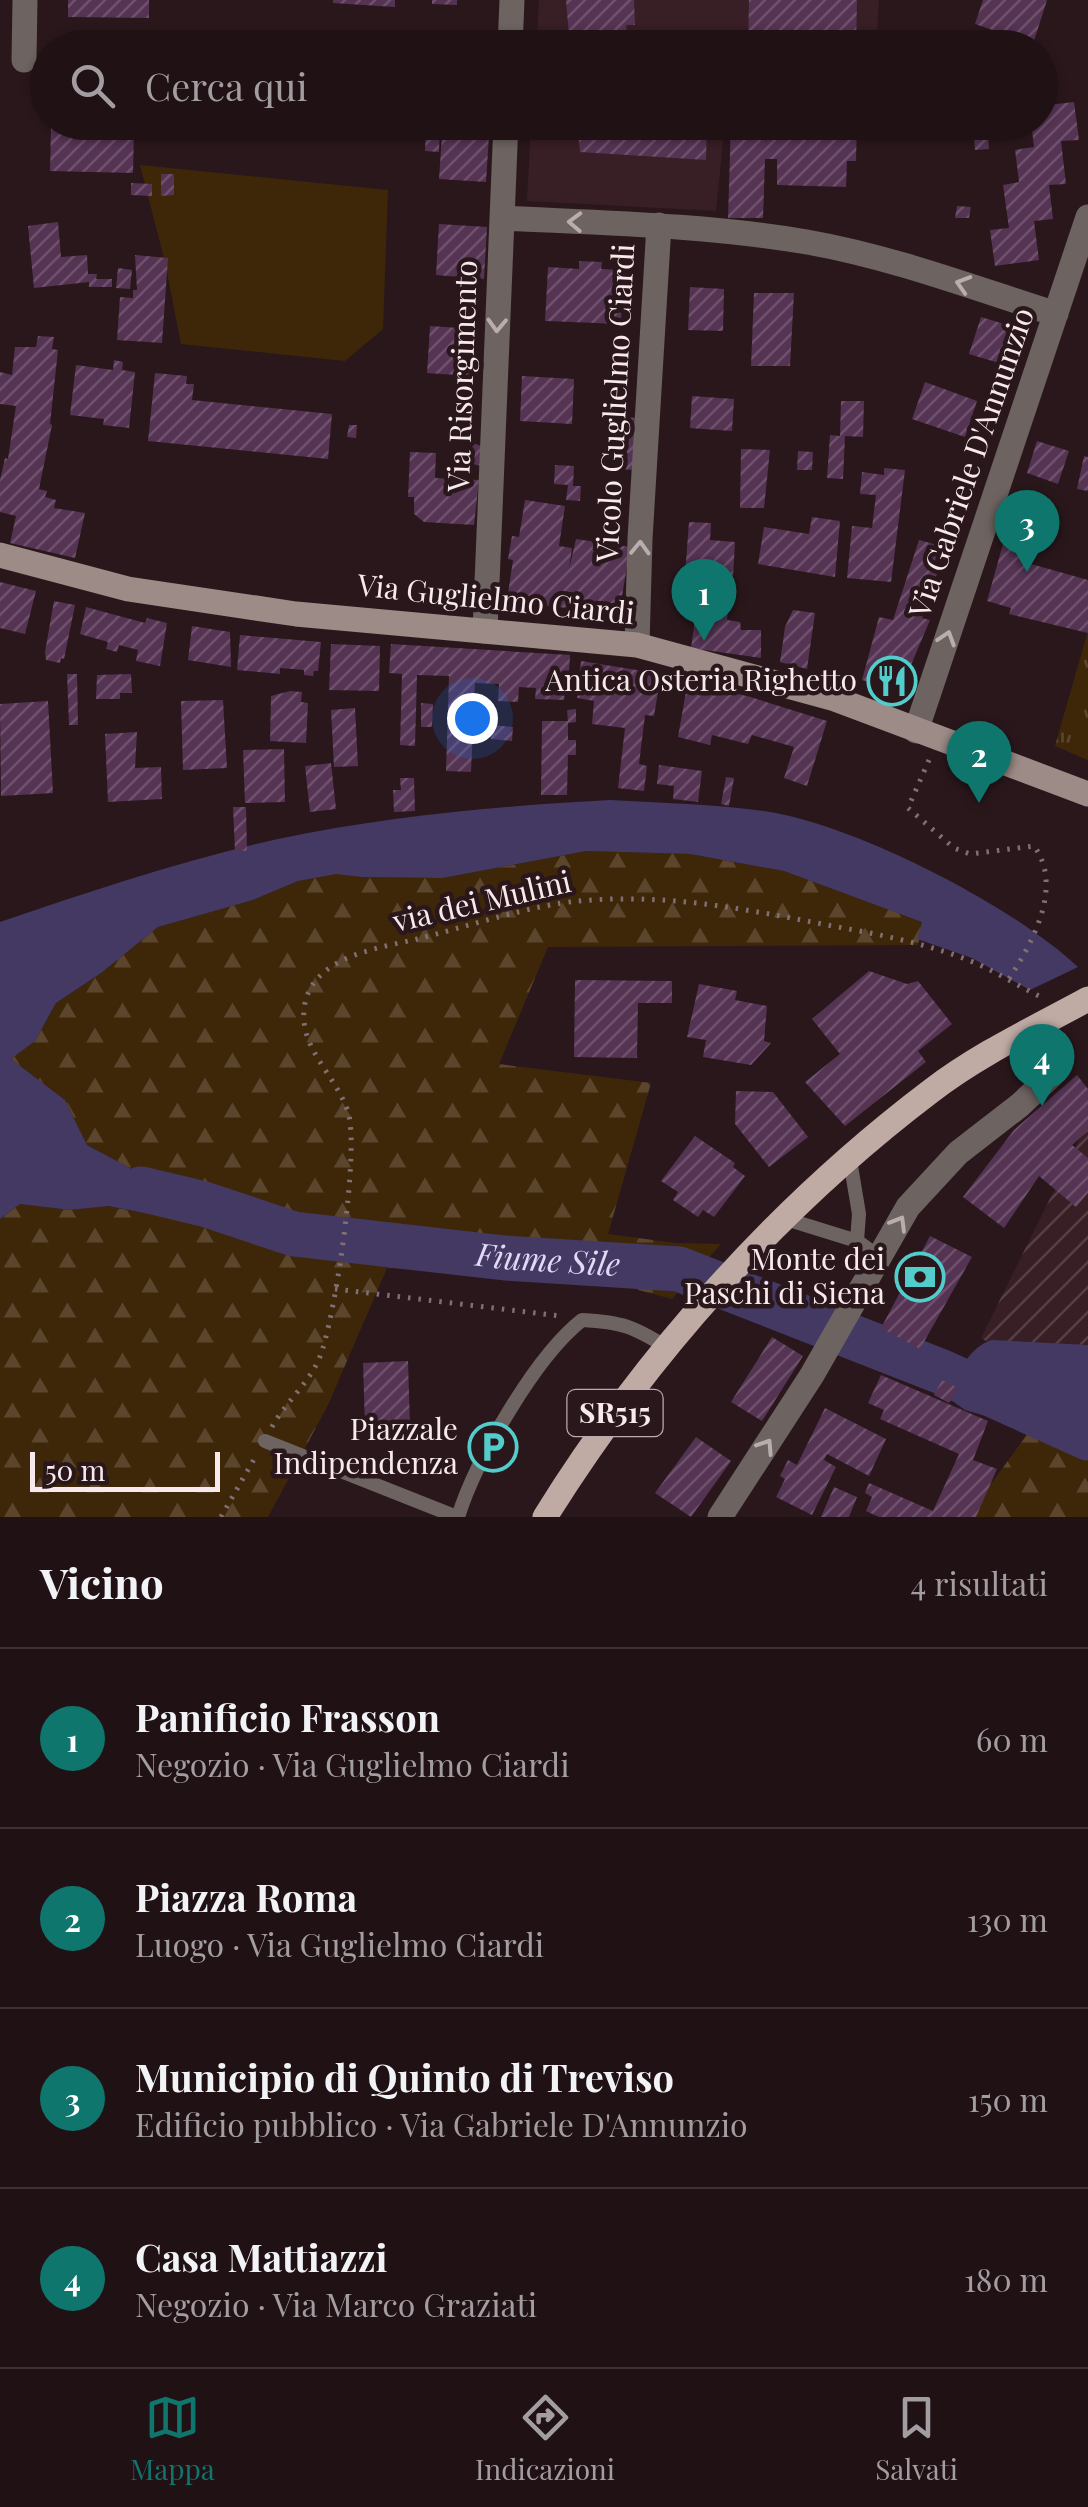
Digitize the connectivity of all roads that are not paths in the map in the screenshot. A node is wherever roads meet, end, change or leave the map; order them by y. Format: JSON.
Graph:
{"nodes":[{"id":1,"x":25,"y":0,"type":"edge"},
{"id":2,"x":512,"y":0,"type":"edge"},
{"id":3,"x":511,"y":30,"type":"edge"},
{"id":4,"x":24,"y":60,"type":"dead end"},
{"id":5,"x":505,"y":140,"type":"edge"},
{"id":6,"x":1088,"y":217,"type":"edge"},
{"id":7,"x":502,"y":218,"type":"junction"},
{"id":8,"x":659,"y":225,"type":"junction"},
{"id":9,"x":1078,"y":279,"type":"edge"},
{"id":10,"x":1056,"y":314,"type":"junction"},
{"id":11,"x":0,"y":555,"type":"edge"},
{"id":12,"x":485,"y":631,"type":"junction"},
{"id":13,"x":637,"y":645,"type":"junction"},
{"id":14,"x":927,"y":735,"type":"junction"},
{"id":15,"x":1088,"y":794,"type":"edge"},
{"id":16,"x":1078,"y":1004,"type":"edge"},
{"id":17,"x":1033,"y":1030,"type":"junction"},
{"id":18,"x":850,"y":1160,"type":"junction"},
{"id":19,"x":786,"y":1220,"type":"junction"},
{"id":20,"x":857,"y":1242,"type":"junction"},
{"id":21,"x":878,"y":1257,"type":"junction"},
{"id":22,"x":668,"y":1348,"type":"junction"},
{"id":23,"x":265,"y":1441,"type":"road end"},
{"id":24,"x":458,"y":1517,"type":"edge"},
{"id":25,"x":544,"y":1517,"type":"edge"},
{"id":26,"x":720,"y":1517,"type":"edge"}],
"edges":[{"from":1,"to":4,"type":"street"},
{"from":2,"to":3,"type":"street"},
{"from":5,"to":7,"type":"street","name":"Via Risorgimento"},
{"from":6,"to":9,"type":"street","name":"Via Gabriele D'Annunzio"},
{"from":8,"to":7,"type":"street","one_way":true},
{"from":7,"to":12,"type":"street","name":"Via Risorgimento","one_way":true},
{"from":10,"to":8,"type":"street","one_way":true},
{"from":13,"to":8,"type":"street","name":"Vicolo Guglielmo Ciardi","one_way":true},
{"from":9,"to":10,"type":"street","name":"Via Gabriele D'Annunzio"},
{"from":14,"to":10,"type":"street","name":"Via Gabriele D'Annunzio","one_way":true},
{"from":11,"to":12,"type":"main road","name":"Via Guglielmo Ciardi"},
{"from":12,"to":13,"type":"main road","name":"Via Guglielmo Ciardi"},
{"from":13,"to":14,"type":"main road","name":"Via Guglielmo Ciardi"},
{"from":14,"to":15,"type":"main road","name":"Via Guglielmo Ciardi"},
{"from":16,"to":17,"type":"main road","number":"SR515"},
{"from":17,"to":18,"type":"main road","number":"SR515"},
{"from":21,"to":17,"type":"street","one_way":true},
{"from":18,"to":19,"type":"main road","number":"SR515"},
{"from":18,"to":20,"type":"lane"},
{"from":19,"to":20,"type":"lane"},
{"from":19,"to":22,"type":"main road","number":"SR515"},
{"from":20,"to":21,"type":"lane"},
{"from":26,"to":21,"type":"street","one_way":true},
{"from":22,"to":24,"type":"lane"},
{"from":22,"to":25,"type":"main road","number":"SR515"},
{"from":23,"to":24,"type":"lane"}]}
